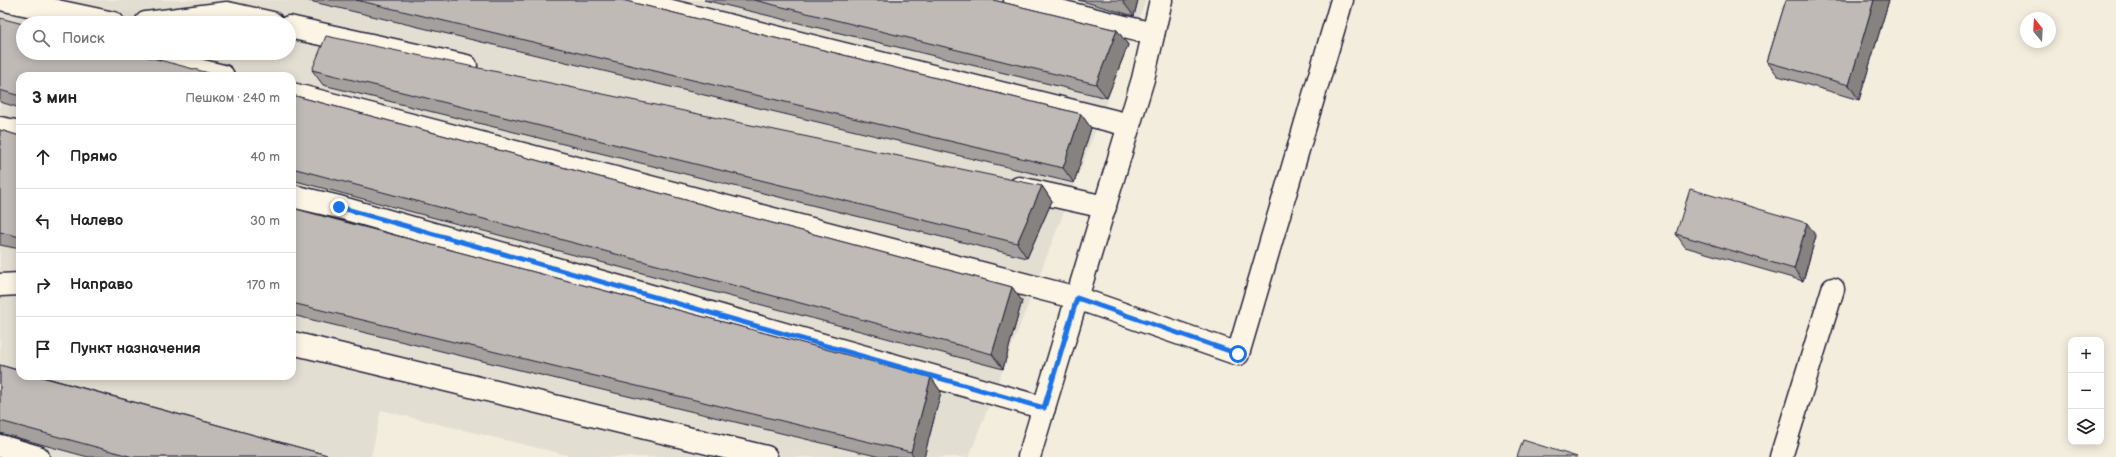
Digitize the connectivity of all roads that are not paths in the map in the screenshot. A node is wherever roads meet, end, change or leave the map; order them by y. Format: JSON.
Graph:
{"nodes":[{"id":1,"x":5,"y":0,"type":"edge"},
{"id":2,"x":627,"y":0,"type":"edge"},
{"id":3,"x":1015,"y":0,"type":"edge"},
{"id":4,"x":1160,"y":0,"type":"edge"},
{"id":5,"x":1342,"y":0,"type":"edge"},
{"id":6,"x":80,"y":16,"type":"edge"},
{"id":7,"x":203,"y":16,"type":"edge"},
{"id":8,"x":240,"y":16,"type":"edge"},
{"id":9,"x":296,"y":29,"type":"edge"},
{"id":10,"x":1153,"y":34,"type":"junction"},
{"id":11,"x":182,"y":60,"type":"edge"},
{"id":12,"x":483,"y":70,"type":"edge"},
{"id":13,"x":206,"y":72,"type":"edge"},
{"id":14,"x":296,"y":95,"type":"edge"},
{"id":15,"x":1129,"y":125,"type":"junction"},
{"id":16,"x":0,"y":128,"type":"edge"},
{"id":17,"x":16,"y":131,"type":"edge"},
{"id":18,"x":996,"y":183,"type":"edge"},
{"id":19,"x":296,"y":197,"type":"edge"},
{"id":20,"x":1104,"y":207,"type":"junction"},
{"id":21,"x":16,"y":284,"type":"edge"},
{"id":22,"x":0,"y":285,"type":"edge"},
{"id":23,"x":1833,"y":289,"type":"dead end"},
{"id":24,"x":1077,"y":298,"type":"junction"},
{"id":25,"x":296,"y":344,"type":"edge"},
{"id":26,"x":1044,"y":408,"type":"junction"},
{"id":27,"x":0,"y":446,"type":"edge"},
{"id":28,"x":38,"y":457,"type":"edge"},
{"id":29,"x":766,"y":457,"type":"edge"},
{"id":30,"x":1029,"y":457,"type":"edge"},
{"id":31,"x":1781,"y":457,"type":"edge"}],
"edges":[{"from":1,"to":6,"type":"lane"},
{"from":2,"to":15,"type":"lane"},
{"from":3,"to":10,"type":"lane"},
{"from":4,"to":10,"type":"lane"},
{"from":5,"to":24,"type":"lane"},
{"from":7,"to":8,"type":"lane"},
{"from":9,"to":12,"type":"lane"},
{"from":10,"to":15,"type":"lane"},
{"from":11,"to":13,"type":"lane"},
{"from":14,"to":24,"type":"lane"},
{"from":15,"to":20,"type":"lane"},
{"from":16,"to":17,"type":"lane"},
{"from":18,"to":20,"type":"lane"},
{"from":19,"to":26,"type":"lane"},
{"from":20,"to":24,"type":"lane"},
{"from":21,"to":22,"type":"lane"},
{"from":23,"to":31,"type":"lane"},
{"from":24,"to":26,"type":"lane"},
{"from":25,"to":29,"type":"lane"},
{"from":26,"to":30,"type":"lane"},
{"from":27,"to":28,"type":"lane"}]}
